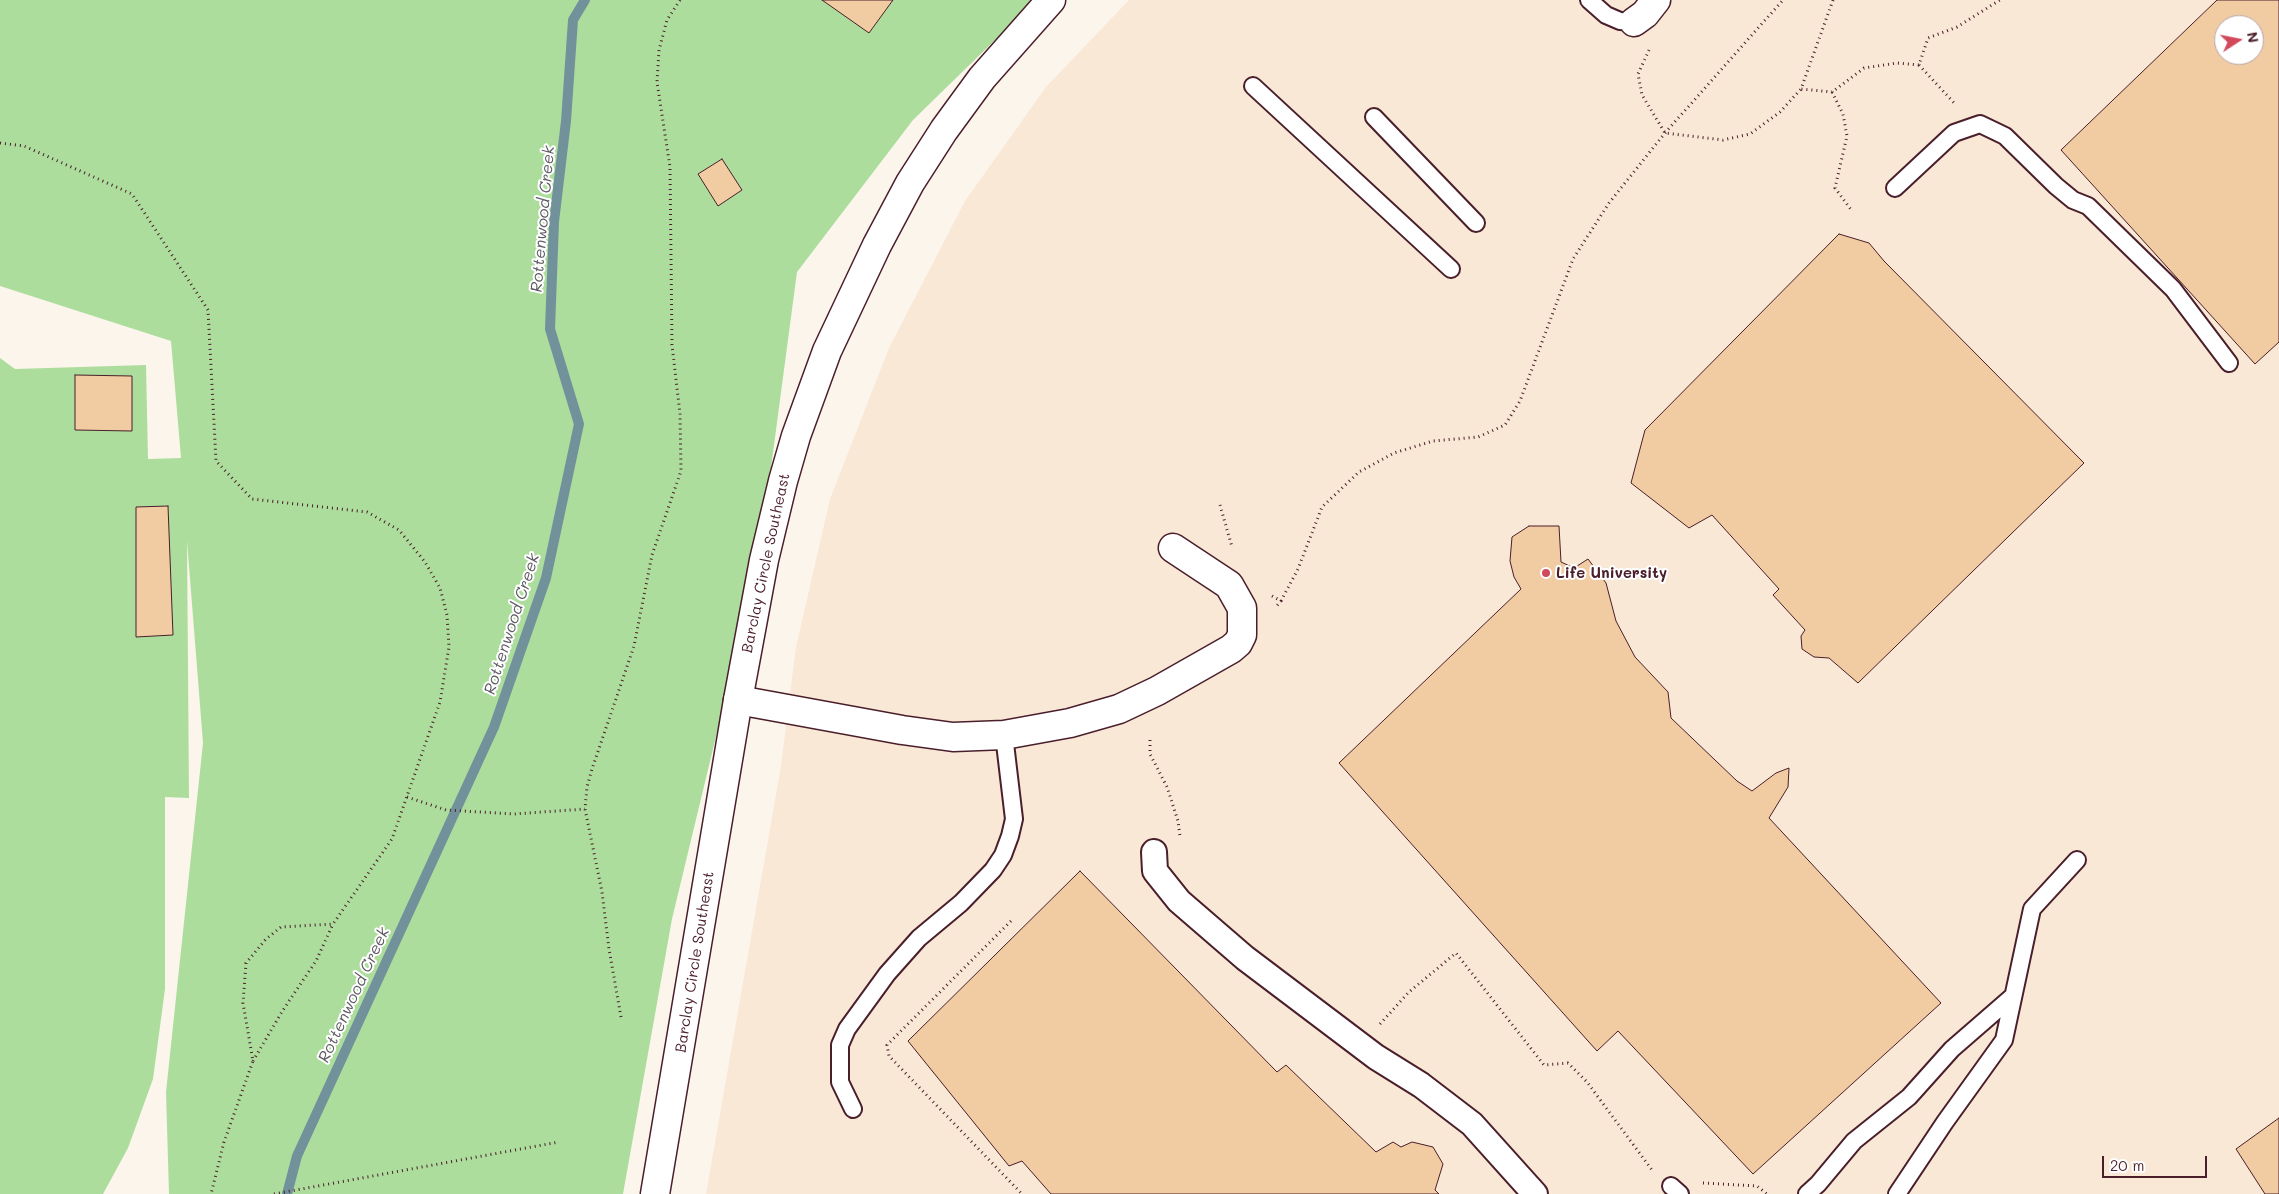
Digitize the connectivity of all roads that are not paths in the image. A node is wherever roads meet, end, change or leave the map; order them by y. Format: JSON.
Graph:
{"nodes":[{"id":1,"x":1051,"y":0,"type":"edge"},
{"id":2,"x":1589,"y":0,"type":"edge"},
{"id":3,"x":1656,"y":0,"type":"edge"},
{"id":4,"x":1634,"y":22,"type":"joint"},
{"id":5,"x":1253,"y":86,"type":"dead end"},
{"id":6,"x":1374,"y":117,"type":"dead end"},
{"id":7,"x":1895,"y":188,"type":"dead end"},
{"id":8,"x":1476,"y":223,"type":"dead end"},
{"id":9,"x":1452,"y":270,"type":"dead end"},
{"id":10,"x":2229,"y":363,"type":"dead end"},
{"id":11,"x":1173,"y":548,"type":"dead end"},
{"id":12,"x":738,"y":700,"type":"junction"},
{"id":13,"x":1004,"y":735,"type":"junction"},
{"id":14,"x":1154,"y":852,"type":"dead end"},
{"id":15,"x":2077,"y":860,"type":"dead end"},
{"id":16,"x":2013,"y":996,"type":"junction"},
{"id":17,"x":853,"y":1109,"type":"dead end"},
{"id":18,"x":655,"y":1194,"type":"edge"},
{"id":19,"x":1535,"y":1194,"type":"edge"},
{"id":20,"x":1807,"y":1194,"type":"edge"},
{"id":21,"x":1897,"y":1194,"type":"edge"}],
"edges":[{"from":1,"to":12,"type":"street","name":"Barclay Circle Southeast"},
{"from":2,"to":4,"type":"lane"},
{"from":3,"to":4,"type":"street"},
{"from":5,"to":9,"type":"lane"},
{"from":6,"to":8,"type":"lane"},
{"from":7,"to":10,"type":"lane"},
{"from":11,"to":13,"type":"street"},
{"from":12,"to":13,"type":"street"},
{"from":12,"to":18,"type":"street","name":"Barclay Circle Southeast"},
{"from":13,"to":17,"type":"lane"},
{"from":14,"to":19,"type":"street"},
{"from":15,"to":16,"type":"lane"},
{"from":16,"to":20,"type":"lane"},
{"from":16,"to":21,"type":"lane"}]}
